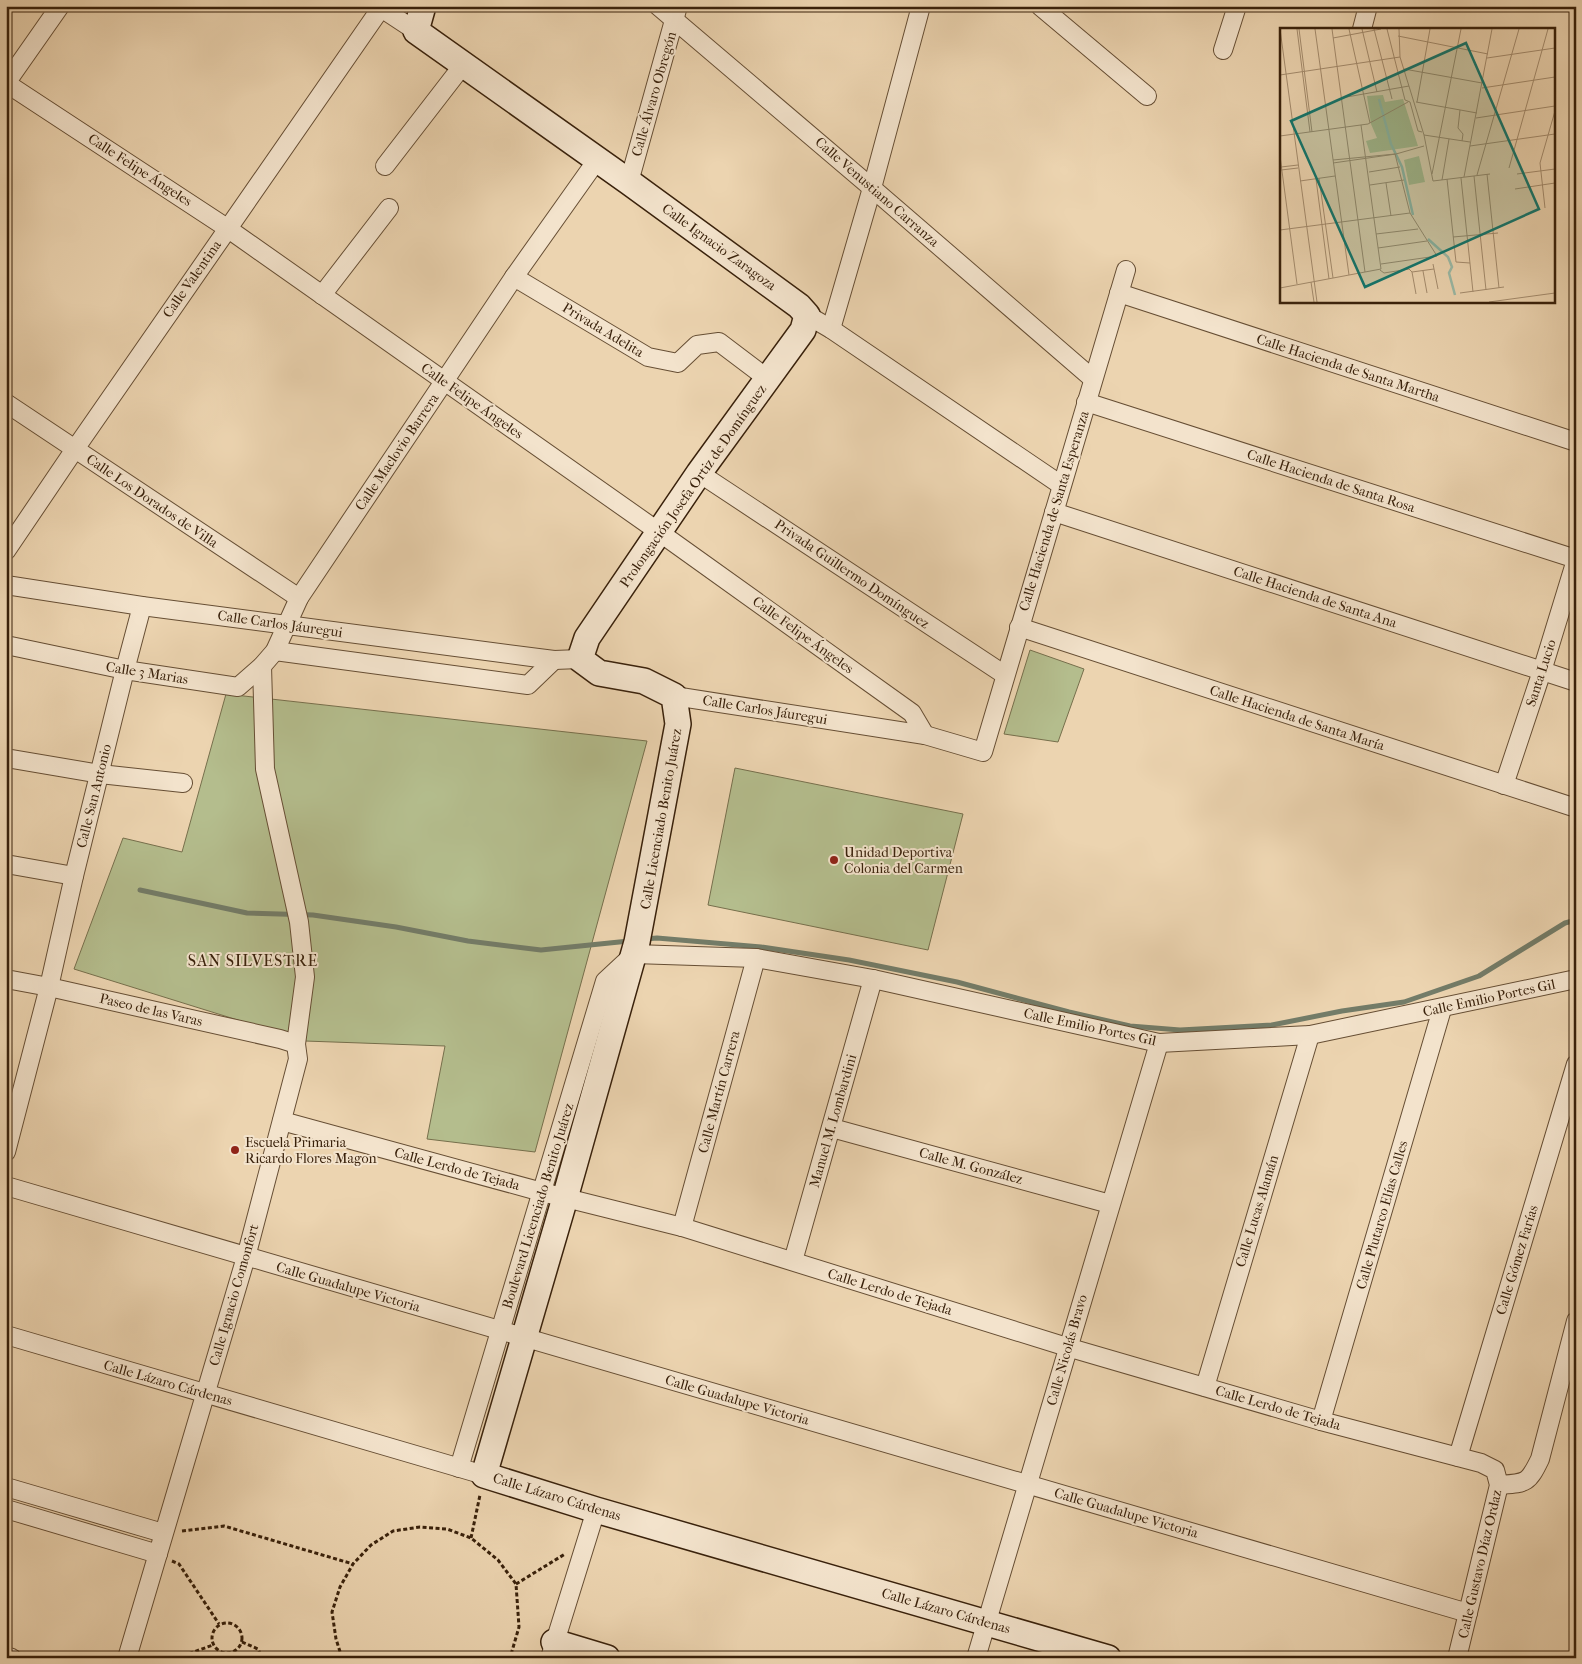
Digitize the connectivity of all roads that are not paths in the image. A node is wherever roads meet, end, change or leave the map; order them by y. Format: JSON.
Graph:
{"nodes":[{"id":1,"x":60,"y":6,"type":"edge"},
{"id":2,"x":423,"y":6,"type":"edge"},
{"id":3,"x":658,"y":6,"type":"edge"},
{"id":4,"x":921,"y":6,"type":"edge"},
{"id":5,"x":1040,"y":6,"type":"edge"},
{"id":6,"x":1237,"y":6,"type":"edge"},
{"id":7,"x":1368,"y":6,"type":"edge"},
{"id":8,"x":379,"y":7,"type":"edge"},
{"id":9,"x":676,"y":13,"type":"edge"},
{"id":10,"x":1362,"y":28,"type":"edge"},
{"id":11,"x":416,"y":31,"type":"junction"},
{"id":12,"x":1222,"y":50,"type":"dead end"},
{"id":13,"x":463,"y":65,"type":"junction"},
{"id":14,"x":6,"y":83,"type":"edge"},
{"id":15,"x":1147,"y":96,"type":"dead end"},
{"id":16,"x":597,"y":160,"type":"junction"},
{"id":17,"x":385,"y":166,"type":"dead end"},
{"id":18,"x":629,"y":182,"type":"junction"},
{"id":19,"x":872,"y":188,"type":"junction"},
{"id":20,"x":389,"y":208,"type":"dead end"},
{"id":21,"x":228,"y":228,"type":"junction"},
{"id":22,"x":1126,"y":270,"type":"dead end"},
{"id":23,"x":514,"y":277,"type":"junction"},
{"id":24,"x":1119,"y":293,"type":"junction"},
{"id":25,"x":322,"y":294,"type":"junction"},
{"id":26,"x":807,"y":315,"type":"junction"},
{"id":27,"x":831,"y":329,"type":"junction"},
{"id":28,"x":768,"y":379,"type":"junction"},
{"id":29,"x":1093,"y":379,"type":"junction"},
{"id":30,"x":445,"y":381,"type":"junction"},
{"id":31,"x":1086,"y":402,"type":"junction"},
{"id":32,"x":6,"y":403,"type":"edge"},
{"id":33,"x":1576,"y":442,"type":"edge"},
{"id":34,"x":75,"y":449,"type":"junction"},
{"id":35,"x":699,"y":473,"type":"junction"},
{"id":36,"x":1061,"y":485,"type":"junction"},
{"id":37,"x":1054,"y":512,"type":"junction"},
{"id":38,"x":659,"y":532,"type":"junction"},
{"id":39,"x":6,"y":551,"type":"edge"},
{"id":40,"x":1576,"y":560,"type":"edge"},
{"id":41,"x":6,"y":585,"type":"edge"},
{"id":42,"x":299,"y":598,"type":"junction"},
{"id":43,"x":142,"y":606,"type":"junction"},
{"id":44,"x":286,"y":624,"type":"junction"},
{"id":45,"x":1019,"y":627,"type":"junction"},
{"id":46,"x":6,"y":645,"type":"edge"},
{"id":47,"x":275,"y":651,"type":"junction"},
{"id":48,"x":580,"y":659,"type":"junction"},
{"id":49,"x":554,"y":660,"type":"junction"},
{"id":50,"x":262,"y":666,"type":"junction"},
{"id":51,"x":124,"y":670,"type":"junction"},
{"id":52,"x":1542,"y":671,"type":"junction"},
{"id":53,"x":1005,"y":675,"type":"junction"},
{"id":54,"x":1576,"y":682,"type":"edge"},
{"id":55,"x":674,"y":696,"type":"junction"},
{"id":56,"x":925,"y":735,"type":"junction"},
{"id":57,"x":983,"y":752,"type":"joint"},
{"id":58,"x":6,"y":758,"type":"edge"},
{"id":59,"x":100,"y":774,"type":"junction"},
{"id":60,"x":182,"y":783,"type":"dead end"},
{"id":61,"x":1504,"y":785,"type":"junction"},
{"id":62,"x":1576,"y":808,"type":"edge"},
{"id":63,"x":6,"y":864,"type":"edge"},
{"id":64,"x":74,"y":876,"type":"junction"},
{"id":65,"x":636,"y":948,"type":"junction"},
{"id":66,"x":756,"y":958,"type":"junction"},
{"id":67,"x":6,"y":979,"type":"edge"},
{"id":68,"x":1576,"y":979,"type":"edge"},
{"id":69,"x":873,"y":980,"type":"junction"},
{"id":70,"x":49,"y":987,"type":"junction"},
{"id":71,"x":1442,"y":1008,"type":"junction"},
{"id":72,"x":1310,"y":1035,"type":"junction"},
{"id":73,"x":1159,"y":1043,"type":"junction"},
{"id":74,"x":296,"y":1044,"type":"junction"},
{"id":75,"x":1576,"y":1064,"type":"edge"},
{"id":76,"x":282,"y":1121,"type":"junction"},
{"id":77,"x":832,"y":1128,"type":"junction"},
{"id":78,"x":6,"y":1152,"type":"edge"},
{"id":79,"x":6,"y":1186,"type":"edge"},
{"id":80,"x":554,"y":1195,"type":"junction"},
{"id":81,"x":1110,"y":1204,"type":"junction"},
{"id":82,"x":682,"y":1227,"type":"junction"},
{"id":83,"x":246,"y":1257,"type":"junction"},
{"id":84,"x":793,"y":1262,"type":"junction"},
{"id":85,"x":1576,"y":1321,"type":"edge"},
{"id":86,"x":500,"y":1331,"type":"junction"},
{"id":87,"x":6,"y":1335,"type":"edge"},
{"id":88,"x":524,"y":1338,"type":"junction"},
{"id":89,"x":1068,"y":1347,"type":"junction"},
{"id":90,"x":1205,"y":1387,"type":"junction"},
{"id":91,"x":205,"y":1393,"type":"junction"},
{"id":92,"x":1321,"y":1421,"type":"junction"},
{"id":93,"x":1458,"y":1457,"type":"junction"},
{"id":94,"x":459,"y":1468,"type":"junction"},
{"id":95,"x":484,"y":1475,"type":"junction"},
{"id":96,"x":1497,"y":1477,"type":"junction"},
{"id":97,"x":1027,"y":1484,"type":"junction"},
{"id":98,"x":6,"y":1487,"type":"edge"},
{"id":99,"x":6,"y":1509,"type":"edge"},
{"id":100,"x":596,"y":1510,"type":"junction"},
{"id":101,"x":164,"y":1533,"type":"junction"},
{"id":102,"x":158,"y":1554,"type":"junction"},
{"id":103,"x":1468,"y":1613,"type":"junction"},
{"id":104,"x":986,"y":1622,"type":"junction"},
{"id":105,"x":552,"y":1650,"type":"edge"},
{"id":106,"x":6,"y":1656,"type":"edge"},
{"id":107,"x":12,"y":1658,"type":"edge"},
{"id":108,"x":127,"y":1658,"type":"edge"},
{"id":109,"x":606,"y":1658,"type":"edge"},
{"id":110,"x":976,"y":1658,"type":"edge"},
{"id":111,"x":1108,"y":1658,"type":"edge"},
{"id":112,"x":1457,"y":1658,"type":"edge"}],
"edges":[{"from":1,"to":14,"type":"street"},
{"from":2,"to":11,"type":"street"},
{"from":3,"to":9,"type":"street","name":"Calle Venustiano Carranza"},
{"from":4,"to":19,"type":"street"},
{"from":5,"to":15,"type":"street"},
{"from":6,"to":12,"type":"street"},
{"from":7,"to":10,"type":"street"},
{"from":8,"to":11,"type":"street","name":"Calle Ignacio Zaragoza"},
{"from":8,"to":21,"type":"street","name":"Calle Valentina"},
{"from":9,"to":18,"type":"street","name":"Calle Álvaro Obregón"},
{"from":9,"to":19,"type":"street","name":"Calle Venustiano Carranza"},
{"from":11,"to":13,"type":"street","name":"Calle Ignacio Zaragoza"},
{"from":13,"to":16,"type":"street","name":"Calle Ignacio Zaragoza"},
{"from":13,"to":17,"type":"street"},
{"from":14,"to":21,"type":"street","name":"Calle Felipe Ángeles"},
{"from":16,"to":18,"type":"street","name":"Calle Ignacio Zaragoza"},
{"from":16,"to":23,"type":"street","name":"Calle Maclovio Barrera"},
{"from":18,"to":26,"type":"street","name":"Calle Ignacio Zaragoza"},
{"from":19,"to":27,"type":"street"},
{"from":19,"to":29,"type":"street","name":"Calle Venustiano Carranza"},
{"from":20,"to":25,"type":"street"},
{"from":21,"to":25,"type":"street","name":"Calle Felipe Ángeles"},
{"from":21,"to":34,"type":"street","name":"Calle Valentina"},
{"from":22,"to":24,"type":"street","name":"Calle Hacienda de Santa Esperanza"},
{"from":23,"to":28,"type":"street","name":"Privada Adelita"},
{"from":23,"to":30,"type":"street","name":"Calle Maclovio Barrera"},
{"from":24,"to":29,"type":"street","name":"Calle Hacienda de Santa Esperanza"},
{"from":24,"to":33,"type":"street","name":"Calle Hacienda de Santa Martha"},
{"from":25,"to":30,"type":"street","name":"Calle Felipe Ángeles"},
{"from":26,"to":27,"type":"street","name":"Calle Ignacio Zaragoza"},
{"from":26,"to":28,"type":"street","name":"Prolongación Josefa Ortiz de Domínguez"},
{"from":27,"to":36,"type":"street","name":"Calle Ignacio Zaragoza"},
{"from":28,"to":35,"type":"street","name":"Prolongación Josefa Ortiz de Domínguez"},
{"from":29,"to":31,"type":"street","name":"Calle Hacienda de Santa Esperanza"},
{"from":30,"to":38,"type":"street","name":"Calle Felipe Ángeles"},
{"from":30,"to":42,"type":"street","name":"Calle Maclovio Barrera"},
{"from":31,"to":36,"type":"street","name":"Calle Hacienda de Santa Esperanza"},
{"from":31,"to":40,"type":"street","name":"Calle Hacienda de Santa Rosa"},
{"from":32,"to":34,"type":"street","name":"Calle Los Dorados de Villa"},
{"from":34,"to":39,"type":"street","name":"Calle Valentina"},
{"from":34,"to":42,"type":"street","name":"Calle Los Dorados de Villa"},
{"from":35,"to":38,"type":"street","name":"Prolongación Josefa Ortiz de Domínguez"},
{"from":35,"to":53,"type":"street","name":"Privada Guillermo Domínguez"},
{"from":36,"to":37,"type":"street","name":"Calle Hacienda de Santa Esperanza"},
{"from":37,"to":45,"type":"street","name":"Calle Hacienda de Santa Esperanza"},
{"from":37,"to":52,"type":"street","name":"Calle Hacienda de Santa Ana"},
{"from":38,"to":48,"type":"street","name":"Prolongación Josefa Ortiz de Domínguez"},
{"from":38,"to":56,"type":"street","name":"Calle Felipe Ángeles"},
{"from":40,"to":52,"type":"street","name":"Santa Lucio"},
{"from":41,"to":43,"type":"street","name":"Calle Carlos Jáuregui"},
{"from":42,"to":44,"type":"street","name":"Calle Maclovio Barrera"},
{"from":43,"to":44,"type":"street","name":"Calle Carlos Jáuregui"},
{"from":43,"to":51,"type":"street","name":"Calle San Antonio"},
{"from":44,"to":47,"type":"street","name":"Calle Maclovio Barrera"},
{"from":44,"to":49,"type":"street","name":"Calle Carlos Jáuregui"},
{"from":45,"to":53,"type":"street","name":"Calle Hacienda de Santa Esperanza"},
{"from":45,"to":61,"type":"street","name":"Calle Hacienda de Santa María"},
{"from":46,"to":51,"type":"street","name":"Calle 3 Marias"},
{"from":47,"to":49,"type":"street","name":"Calle Carlos Jáuregui"},
{"from":47,"to":50,"type":"street","name":"Calle 3 Marias"},
{"from":48,"to":49,"type":"street","name":"Calle Carlos Jáuregui"},
{"from":48,"to":55,"type":"street","name":"Calle Carlos Jáuregui"},
{"from":50,"to":51,"type":"street","name":"Calle 3 Marias"},
{"from":50,"to":74,"type":"street","name":"Calle Ignacio Comonfort"},
{"from":51,"to":59,"type":"street","name":"Calle San Antonio"},
{"from":52,"to":54,"type":"street","name":"Calle Hacienda de Santa Ana"},
{"from":52,"to":61,"type":"street","name":"Santa Lucio"},
{"from":53,"to":57,"type":"street","name":"Calle Hacienda de Santa Esperanza"},
{"from":55,"to":56,"type":"street","name":"Calle Carlos Jáuregui"},
{"from":55,"to":65,"type":"street","name":"Calle Licenciado Benito Juárez"},
{"from":56,"to":57,"type":"street","name":"Calle Carlos Jáuregui"},
{"from":58,"to":59,"type":"street"},
{"from":59,"to":60,"type":"street"},
{"from":59,"to":64,"type":"street","name":"Calle San Antonio"},
{"from":61,"to":62,"type":"street","name":"Calle Hacienda de Santa María"},
{"from":63,"to":64,"type":"street"},
{"from":64,"to":70,"type":"street","name":"Calle San Antonio"},
{"from":65,"to":66,"type":"street","name":"Calle Emilio Portes Gil"},
{"from":65,"to":80,"type":"street","name":"Boulevard Licenciado Benito Juárez"},
{"from":66,"to":69,"type":"street","name":"Calle Emilio Portes Gil"},
{"from":66,"to":82,"type":"street","name":"Calle Martín Carrera"},
{"from":67,"to":70,"type":"street","name":"Paseo de las Varas"},
{"from":68,"to":71,"type":"street","name":"Calle Emilio Portes Gil"},
{"from":69,"to":73,"type":"street","name":"Calle Emilio Portes Gil"},
{"from":69,"to":77,"type":"street","name":"Manuel M. Lombardini"},
{"from":70,"to":74,"type":"street","name":"Paseo de las Varas"},
{"from":70,"to":78,"type":"street","name":"Calle San Antonio"},
{"from":71,"to":72,"type":"street","name":"Calle Emilio Portes Gil"},
{"from":71,"to":92,"type":"street","name":"Calle Plutarco Elías Calles"},
{"from":72,"to":73,"type":"street","name":"Calle Emilio Portes Gil"},
{"from":72,"to":90,"type":"street","name":"Calle Lucas Alamán"},
{"from":73,"to":81,"type":"street","name":"Calle Nicolás Bravo"},
{"from":74,"to":76,"type":"street","name":"Calle Ignacio Comonfort"},
{"from":75,"to":93,"type":"street","name":"Calle Gómez Farías"},
{"from":76,"to":80,"type":"street","name":"Calle Lerdo de Tejada"},
{"from":76,"to":83,"type":"street","name":"Calle Ignacio Comonfort"},
{"from":77,"to":81,"type":"street","name":"Calle M. González"},
{"from":77,"to":84,"type":"street","name":"Manuel M. Lombardini"},
{"from":79,"to":83,"type":"street","name":"Calle Guadalupe Victoria"},
{"from":80,"to":82,"type":"street","name":"Calle Lerdo de Tejada"},
{"from":80,"to":86,"type":"street","name":"Boulevard Licenciado Benito Juárez"},
{"from":80,"to":88,"type":"street","name":"Boulevard Licenciado Benito Juárez"},
{"from":81,"to":89,"type":"street","name":"Calle Nicolás Bravo"},
{"from":82,"to":84,"type":"street","name":"Calle Lerdo de Tejada"},
{"from":83,"to":86,"type":"street","name":"Calle Guadalupe Victoria"},
{"from":83,"to":91,"type":"street","name":"Calle Ignacio Comonfort"},
{"from":84,"to":89,"type":"street","name":"Calle Lerdo de Tejada"},
{"from":85,"to":96,"type":"street"},
{"from":86,"to":88,"type":"street","name":"Calle Guadalupe Victoria"},
{"from":86,"to":94,"type":"street","name":"Boulevard Licenciado Benito Juárez"},
{"from":87,"to":91,"type":"street","name":"Calle Lázaro Cárdenas"},
{"from":88,"to":95,"type":"street","name":"Boulevard Licenciado Benito Juárez"},
{"from":88,"to":97,"type":"street","name":"Calle Guadalupe Victoria"},
{"from":89,"to":90,"type":"street","name":"Calle Lerdo de Tejada"},
{"from":89,"to":97,"type":"street","name":"Calle Nicolás Bravo"},
{"from":90,"to":92,"type":"street","name":"Calle Lerdo de Tejada"},
{"from":91,"to":94,"type":"street","name":"Calle Lázaro Cárdenas"},
{"from":91,"to":101,"type":"street","name":"Calle Ignacio Comonfort"},
{"from":92,"to":93,"type":"street","name":"Calle Lerdo de Tejada"},
{"from":93,"to":96,"type":"street","name":"Calle Lerdo de Tejada"},
{"from":94,"to":95,"type":"street","name":"Calle Lázaro Cárdenas"},
{"from":95,"to":100,"type":"street","name":"Calle Lázaro Cárdenas"},
{"from":96,"to":103,"type":"street","name":"Calle Gustavo Díaz Ordaz"},
{"from":97,"to":103,"type":"street","name":"Calle Guadalupe Victoria"},
{"from":97,"to":104,"type":"street","name":"Calle Nicolás Bravo"},
{"from":98,"to":101,"type":"street"},
{"from":99,"to":102,"type":"street"},
{"from":100,"to":104,"type":"street","name":"Calle Lázaro Cárdenas"},
{"from":100,"to":105,"type":"street"},
{"from":101,"to":102,"type":"street","name":"Calle Ignacio Comonfort"},
{"from":102,"to":108,"type":"street","name":"Calle Ignacio Comonfort"},
{"from":103,"to":112,"type":"street","name":"Calle Gustavo Díaz Ordaz"},
{"from":104,"to":110,"type":"street","name":"Calle Nicolás Bravo"},
{"from":104,"to":111,"type":"street","name":"Calle Lázaro Cárdenas"},
{"from":105,"to":109,"type":"street"},
{"from":106,"to":107,"type":"street"}]}
